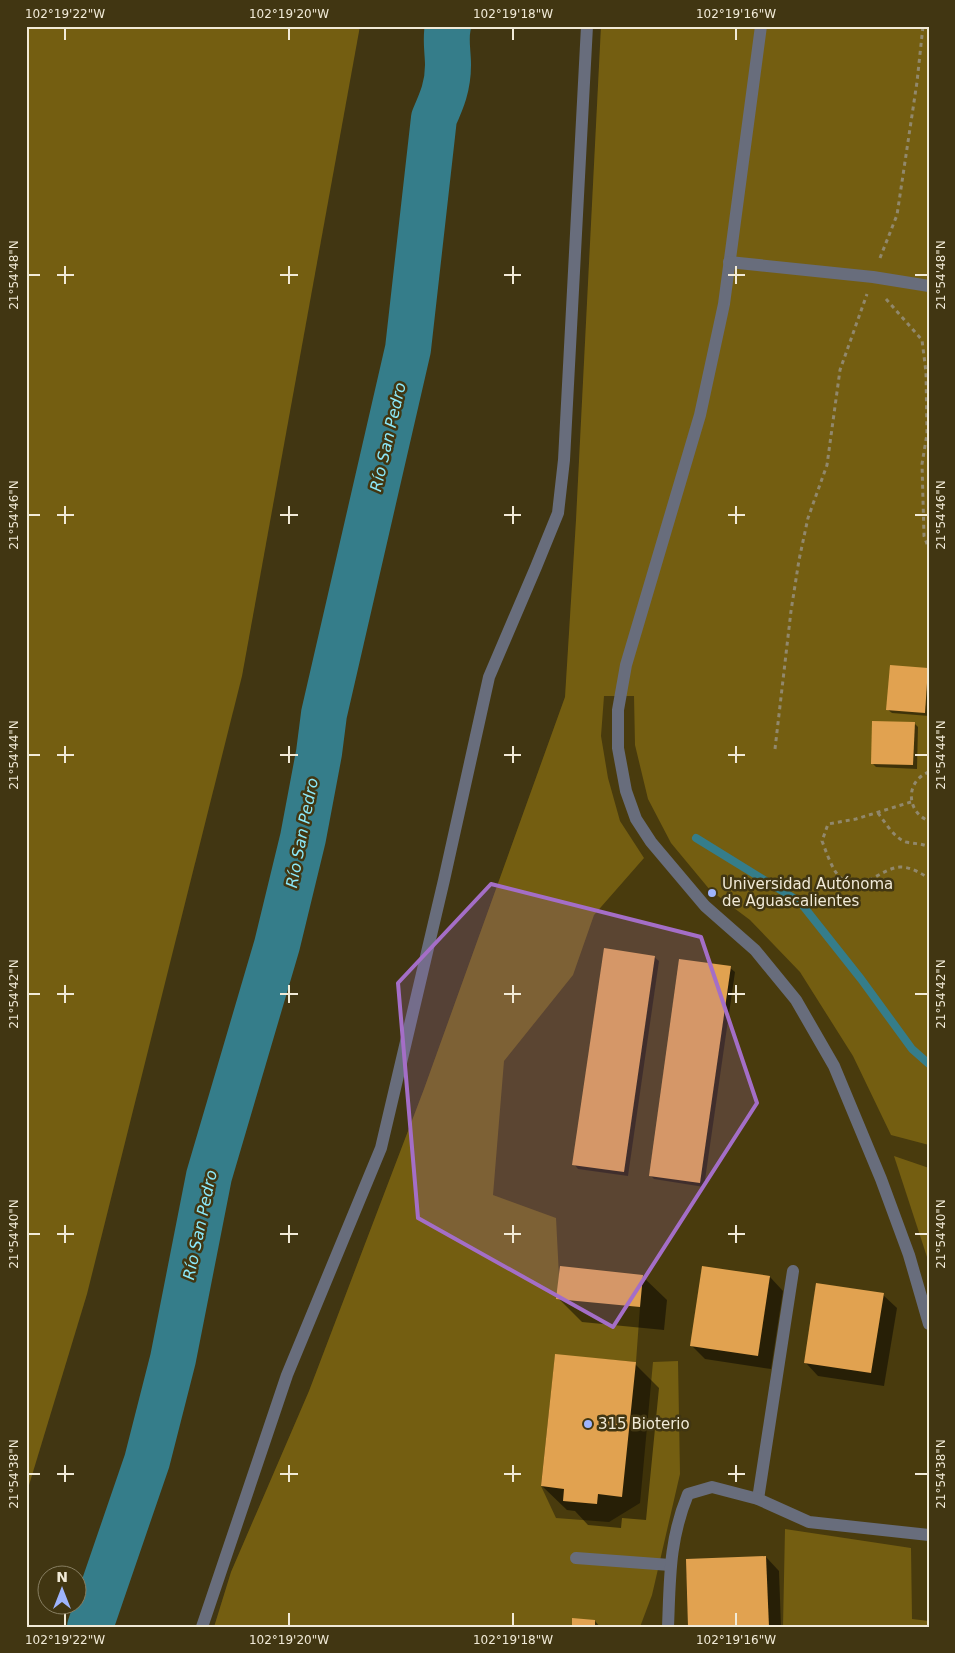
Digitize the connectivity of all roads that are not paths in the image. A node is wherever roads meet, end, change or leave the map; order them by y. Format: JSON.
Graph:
{"nodes":[{"id":1,"x":587,"y":26,"type":"edge"},
{"id":2,"x":761,"y":26,"type":"edge"},
{"id":3,"x":730,"y":262,"type":"junction"},
{"id":4,"x":929,"y":286,"type":"edge"},
{"id":5,"x":793,"y":1271,"type":"dead end"},
{"id":6,"x":929,"y":1324,"type":"edge"},
{"id":7,"x":758,"y":1499,"type":"junction"},
{"id":8,"x":929,"y":1534,"type":"edge"},
{"id":9,"x":576,"y":1558,"type":"dead end"},
{"id":10,"x":670,"y":1565,"type":"junction"},
{"id":11,"x":202,"y":1627,"type":"edge"},
{"id":12,"x":668,"y":1627,"type":"edge"}],
"edges":[{"from":1,"to":11,"type":"street"},
{"from":2,"to":3,"type":"street"},
{"from":3,"to":4,"type":"street"},
{"from":3,"to":6,"type":"street"},
{"from":5,"to":7,"type":"street"},
{"from":7,"to":8,"type":"street"},
{"from":7,"to":10,"type":"street"},
{"from":9,"to":10,"type":"street"},
{"from":10,"to":12,"type":"street"}]}
